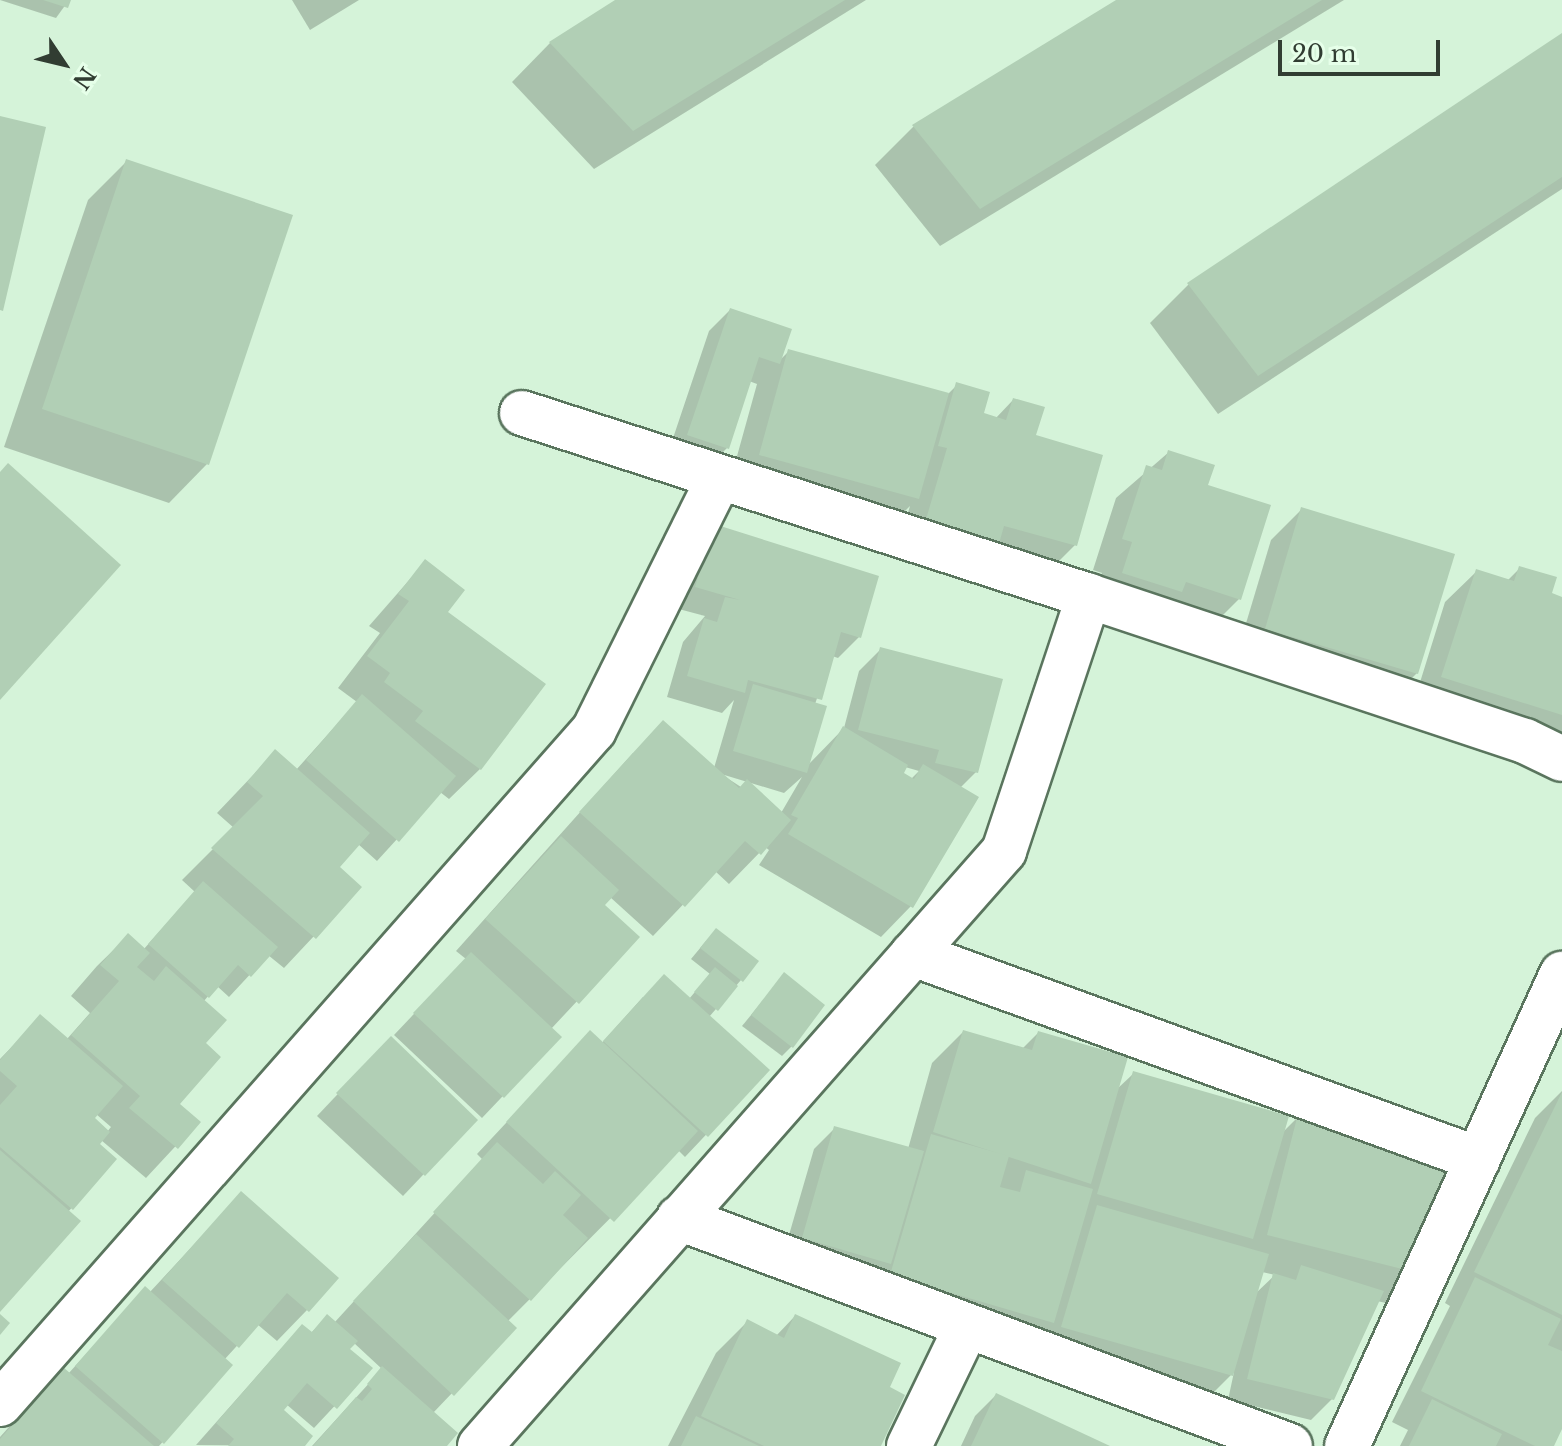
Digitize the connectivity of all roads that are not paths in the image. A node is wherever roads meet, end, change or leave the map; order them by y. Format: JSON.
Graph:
{"nodes":[{"id":1,"x":522,"y":413,"type":"dead end"},
{"id":2,"x":718,"y":480,"type":"junction"},
{"id":3,"x":1089,"y":596,"type":"junction"},
{"id":4,"x":1562,"y":759,"type":"edge"},
{"id":5,"x":913,"y":954,"type":"junction"},
{"id":6,"x":1562,"y":974,"type":"edge"},
{"id":7,"x":1478,"y":1159,"type":"junction"},
{"id":8,"x":679,"y":1218,"type":"junction"},
{"id":9,"x":966,"y":1328,"type":"junction"},
{"id":10,"x":0,"y":1404,"type":"edge"},
{"id":11,"x":480,"y":1446,"type":"edge"},
{"id":12,"x":909,"y":1446,"type":"edge"},
{"id":13,"x":1290,"y":1446,"type":"edge"},
{"id":14,"x":1347,"y":1446,"type":"edge"}],
"edges":[{"from":1,"to":2,"type":"street"},
{"from":2,"to":3,"type":"street"},
{"from":2,"to":10,"type":"street"},
{"from":3,"to":4,"type":"street"},
{"from":3,"to":5,"type":"street"},
{"from":5,"to":7,"type":"street"},
{"from":5,"to":8,"type":"street"},
{"from":6,"to":7,"type":"street"},
{"from":7,"to":14,"type":"street"},
{"from":8,"to":9,"type":"street"},
{"from":8,"to":11,"type":"street"},
{"from":9,"to":12,"type":"street"},
{"from":9,"to":13,"type":"street"}]}
